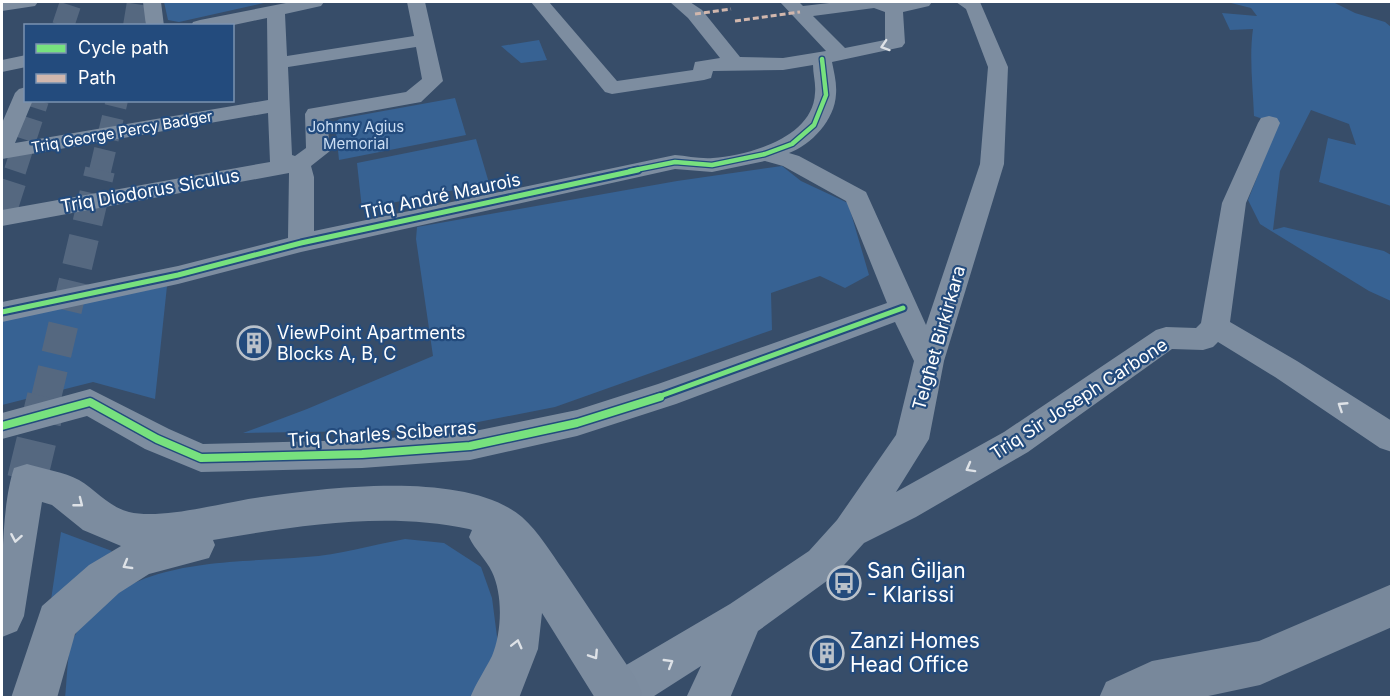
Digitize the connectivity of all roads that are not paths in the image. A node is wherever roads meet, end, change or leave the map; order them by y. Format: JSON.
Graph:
{"nodes":[{"id":1,"x":29,"y":2,"type":"edge"},
{"id":2,"x":152,"y":2,"type":"edge"},
{"id":3,"x":315,"y":2,"type":"edge"},
{"id":4,"x":540,"y":2,"type":"edge"},
{"id":5,"x":679,"y":2,"type":"edge"},
{"id":6,"x":875,"y":2,"type":"edge"},
{"id":7,"x":923,"y":2,"type":"edge"},
{"id":8,"x":965,"y":2,"type":"edge"},
{"id":9,"x":415,"y":3,"type":"edge"},
{"id":10,"x":2,"y":6,"type":"edge"},
{"id":11,"x":795,"y":7,"type":"edge"},
{"id":12,"x":894,"y":9,"type":"junction"},
{"id":13,"x":276,"y":10,"type":"junction"},
{"id":14,"x":155,"y":24,"type":"edge"},
{"id":15,"x":210,"y":24,"type":"edge"},
{"id":16,"x":423,"y":40,"type":"junction"},
{"id":17,"x":832,"y":57,"type":"junction"},
{"id":18,"x":24,"y":62,"type":"edge"},
{"id":19,"x":278,"y":63,"type":"junction"},
{"id":20,"x":734,"y":63,"type":"junction"},
{"id":21,"x":2,"y":66,"type":"edge"},
{"id":22,"x":24,"y":97,"type":"edge"},
{"id":23,"x":278,"y":105,"type":"junction"},
{"id":24,"x":1269,"y":123,"type":"dead end"},
{"id":25,"x":2,"y":146,"type":"tunnel mouth"},
{"id":26,"x":2,"y":152,"type":"edge"},
{"id":27,"x":765,"y":154,"type":"junction"},
{"id":28,"x":299,"y":164,"type":"junction"},
{"id":29,"x":2,"y":218,"type":"edge"},
{"id":30,"x":301,"y":243,"type":"junction"},
{"id":31,"x":903,"y":308,"type":"junction"},
{"id":32,"x":2,"y":312,"type":"edge"},
{"id":33,"x":1215,"y":327,"type":"junction"},
{"id":34,"x":929,"y":361,"type":"junction"},
{"id":35,"x":2,"y":426,"type":"edge"},
{"id":36,"x":1392,"y":438,"type":"edge"},
{"id":37,"x":850,"y":531,"type":"junction"},
{"id":38,"x":1392,"y":604,"type":"edge"},
{"id":39,"x":2,"y":616,"type":"edge"},
{"id":40,"x":744,"y":618,"type":"junction"},
{"id":41,"x":619,"y":693,"type":"joint"},
{"id":42,"x":34,"y":698,"type":"edge"},
{"id":43,"x":494,"y":698,"type":"edge"},
{"id":44,"x":706,"y":698,"type":"edge"},
{"id":45,"x":1122,"y":698,"type":"edge"}],
"edges":[{"from":1,"to":10,"type":"street"},
{"from":2,"to":14,"type":"street"},
{"from":3,"to":13,"type":"street"},
{"from":4,"to":20,"type":"street"},
{"from":5,"to":20,"type":"street"},
{"from":6,"to":11,"type":"street"},
{"from":6,"to":12,"type":"street"},
{"from":7,"to":12,"type":"street"},
{"from":8,"to":34,"type":"street","name":"Telgħet Birkirkara"},
{"from":9,"to":16,"type":"street"},
{"from":11,"to":17,"type":"street"},
{"from":12,"to":17,"type":"street","one_way":true},
{"from":13,"to":15,"type":"street"},
{"from":13,"to":19,"type":"street"},
{"from":16,"to":19,"type":"street"},
{"from":16,"to":28,"type":"street"},
{"from":17,"to":20,"type":"street"},
{"from":17,"to":27,"type":"street","name":"Triq André Maurois"},
{"from":18,"to":21,"type":"street"},
{"from":19,"to":23,"type":"street"},
{"from":22,"to":25,"type":"street"},
{"from":23,"to":26,"type":"street","name":"Triq George Percy Badger"},
{"from":23,"to":28,"type":"street"},
{"from":24,"to":33,"type":"street"},
{"from":27,"to":30,"type":"street","name":"Triq André Maurois"},
{"from":27,"to":31,"type":"street"},
{"from":28,"to":29,"type":"street","name":"Triq Diodorus Siculus"},
{"from":28,"to":30,"type":"street"},
{"from":30,"to":32,"type":"street","name":"Triq André Maurois"},
{"from":31,"to":34,"type":"street"},
{"from":31,"to":35,"type":"street","name":"Triq Charles Sciberras"},
{"from":36,"to":33,"type":"street","one_way":true},
{"from":33,"to":37,"type":"street","name":"Triq Sir Joseph Carbone","one_way":true},
{"from":34,"to":37,"type":"street","name":"Telgħet Birkirkara"},
{"from":37,"to":40,"type":"street","name":"Telgħet Birkirkara"},
{"from":38,"to":45,"type":"main road"},
{"from":39,"to":41,"type":"highway"},
{"from":41,"to":40,"type":"street","name":"Telgħet Birkirkara","one_way":true},
{"from":40,"to":44,"type":"street"},
{"from":43,"to":42,"type":"highway","one_way":true}]}
